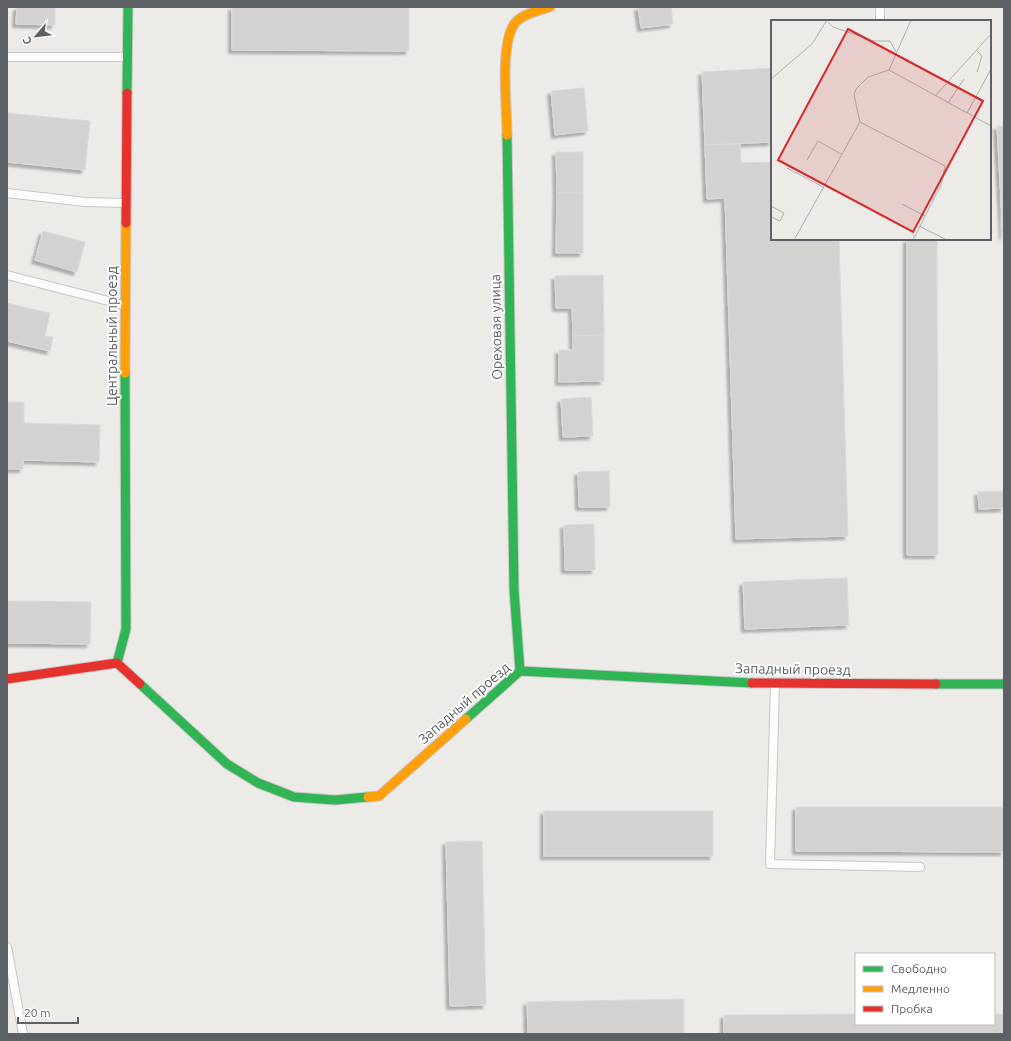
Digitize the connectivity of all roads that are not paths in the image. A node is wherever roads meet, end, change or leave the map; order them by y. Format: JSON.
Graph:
{"nodes":[{"id":1,"x":128,"y":7,"type":"edge"},
{"id":2,"x":550,"y":7,"type":"edge"},
{"id":3,"x":880,"y":7,"type":"edge"},
{"id":4,"x":880,"y":20,"type":"edge"},
{"id":5,"x":7,"y":57,"type":"edge"},
{"id":6,"x":128,"y":57,"type":"junction"},
{"id":7,"x":7,"y":193,"type":"edge"},
{"id":8,"x":126,"y":203,"type":"junction"},
{"id":9,"x":7,"y":276,"type":"edge"},
{"id":10,"x":125,"y":305,"type":"junction"},
{"id":11,"x":118,"y":663,"type":"junction"},
{"id":12,"x":520,"y":671,"type":"junction"},
{"id":13,"x":7,"y":679,"type":"edge"},
{"id":14,"x":775,"y":684,"type":"junction"},
{"id":15,"x":1004,"y":684,"type":"edge"},
{"id":16,"x":920,"y":868,"type":"dead end"},
{"id":17,"x":7,"y":947,"type":"edge"},
{"id":18,"x":23,"y":1034,"type":"edge"}],
"edges":[{"from":1,"to":6,"type":"street","name":"Центральный проезд"},
{"from":2,"to":12,"type":"street","name":"Ореховая улица"},
{"from":3,"to":4,"type":"lane"},
{"from":5,"to":6,"type":"lane"},
{"from":6,"to":8,"type":"street","name":"Центральный проезд"},
{"from":7,"to":8,"type":"lane"},
{"from":8,"to":10,"type":"street","name":"Центральный проезд"},
{"from":9,"to":10,"type":"lane"},
{"from":10,"to":11,"type":"street","name":"Центральный проезд"},
{"from":11,"to":12,"type":"street","name":"Западный проезд"},
{"from":11,"to":13,"type":"street"},
{"from":12,"to":14,"type":"street","name":"Западный проезд"},
{"from":14,"to":15,"type":"street","name":"Западный проезд"},
{"from":14,"to":16,"type":"lane"},
{"from":17,"to":18,"type":"lane"}]}
